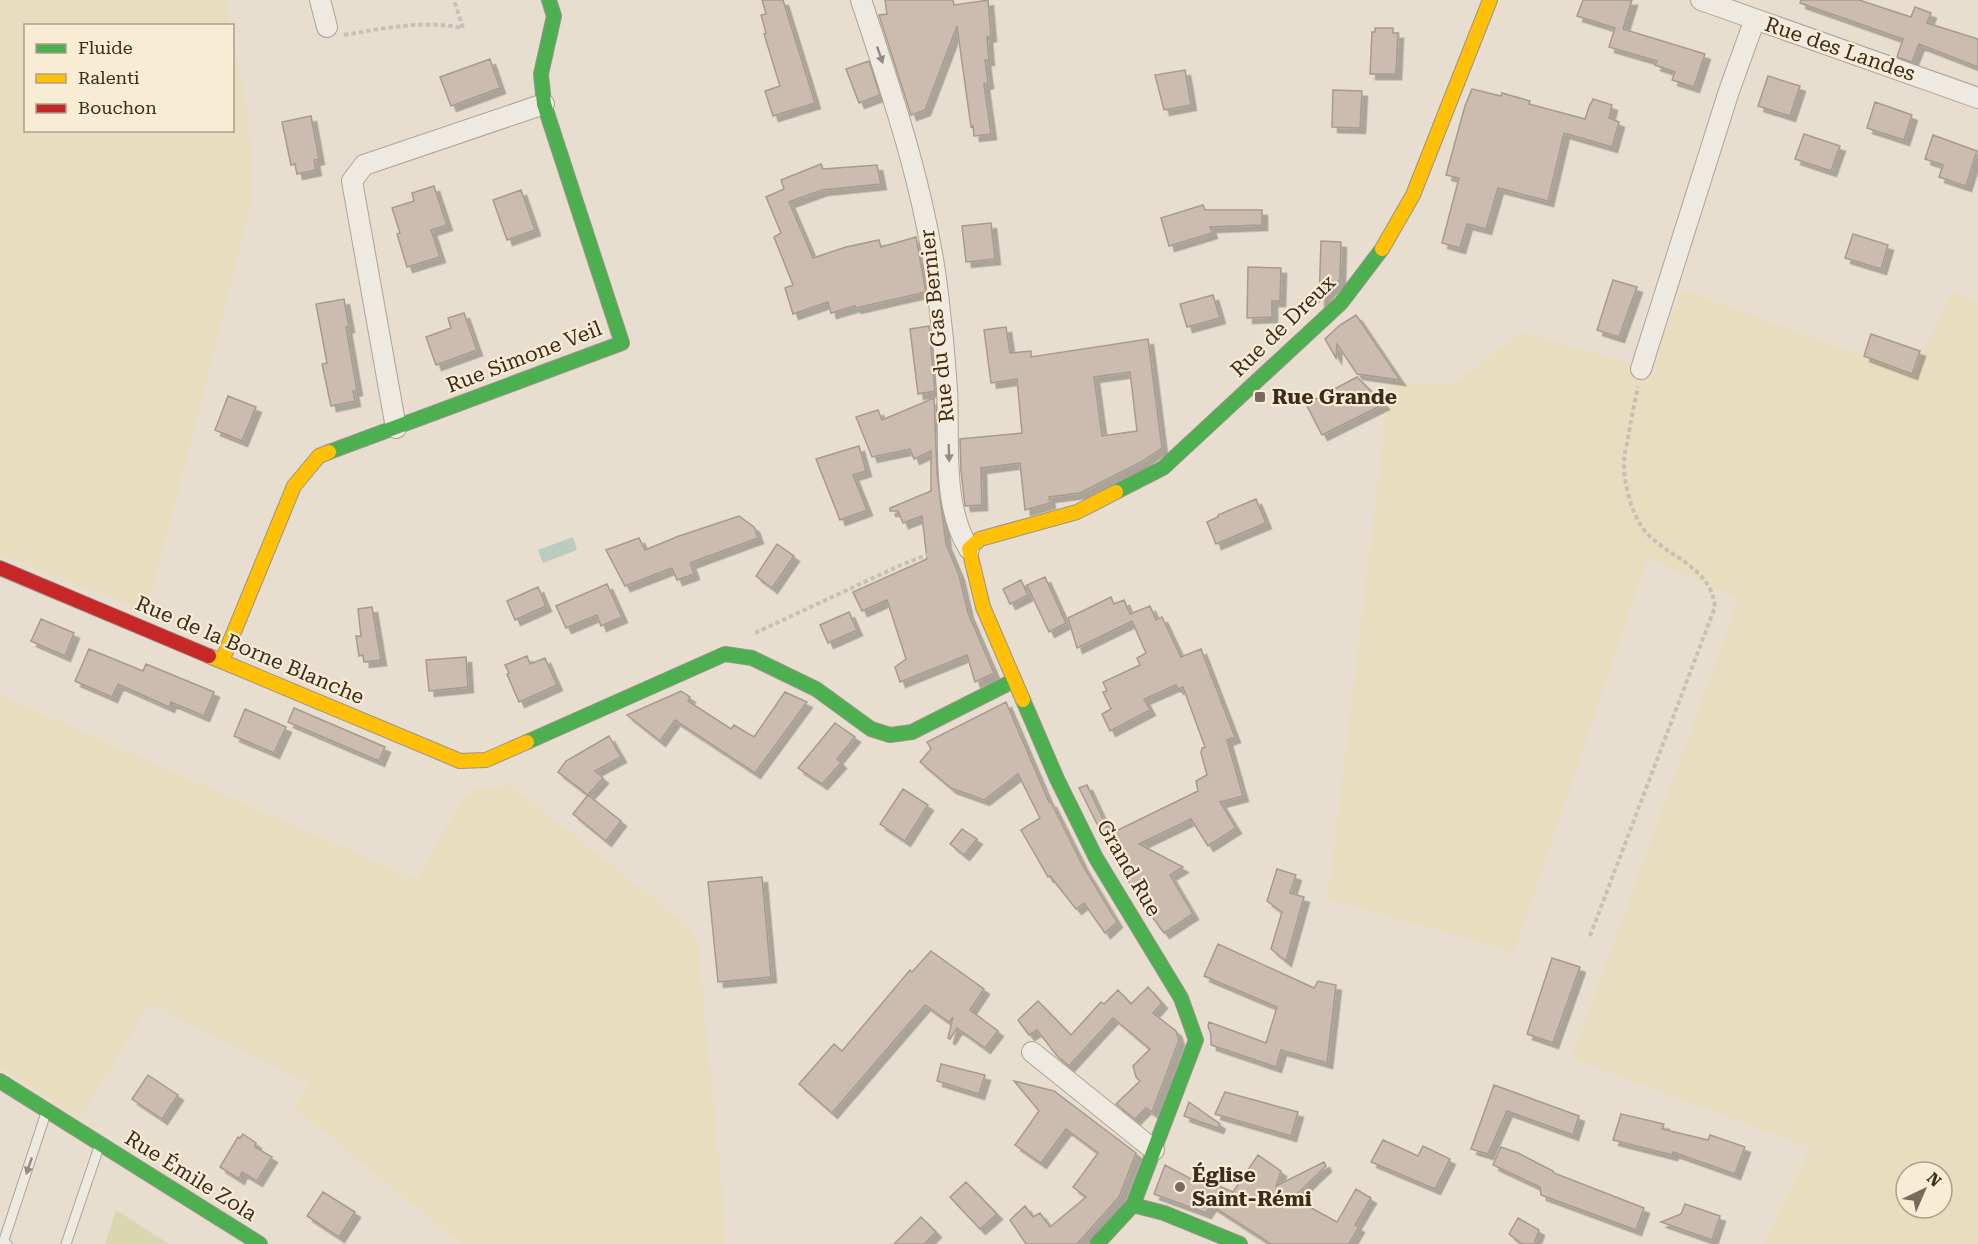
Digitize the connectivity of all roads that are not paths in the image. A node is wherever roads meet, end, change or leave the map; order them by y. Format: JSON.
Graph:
{"nodes":[{"id":1,"x":320,"y":0,"type":"edge"},
{"id":2,"x":549,"y":0,"type":"edge"},
{"id":3,"x":861,"y":0,"type":"edge"},
{"id":4,"x":1490,"y":0,"type":"edge"},
{"id":5,"x":1701,"y":0,"type":"edge"},
{"id":6,"x":1755,"y":19,"type":"junction"},
{"id":7,"x":327,"y":27,"type":"road end"},
{"id":8,"x":1978,"y":98,"type":"edge"},
{"id":9,"x":544,"y":104,"type":"junction"},
{"id":10,"x":1641,"y":369,"type":"road end"},
{"id":11,"x":396,"y":428,"type":"junction"},
{"id":12,"x":969,"y":549,"type":"junction"},
{"id":13,"x":0,"y":568,"type":"edge"},
{"id":14,"x":222,"y":661,"type":"junction"},
{"id":15,"x":1013,"y":681,"type":"junction"},
{"id":16,"x":1032,"y":1052,"type":"dead end"},
{"id":17,"x":0,"y":1081,"type":"edge"},
{"id":18,"x":47,"y":1110,"type":"junction"},
{"id":19,"x":100,"y":1143,"type":"junction"},
{"id":20,"x":1154,"y":1150,"type":"junction"},
{"id":21,"x":1133,"y":1205,"type":"junction"},
{"id":22,"x":7,"y":1244,"type":"edge"},
{"id":23,"x":66,"y":1244,"type":"edge"},
{"id":24,"x":260,"y":1244,"type":"edge"},
{"id":25,"x":1097,"y":1244,"type":"edge"},
{"id":26,"x":1240,"y":1244,"type":"edge"}],
"edges":[{"from":1,"to":7,"type":"street"},
{"from":2,"to":9,"type":"street","name":"Rue Simone Veil"},
{"from":3,"to":12,"type":"street","name":"Rue du Gas Bernier","one_way":true},
{"from":4,"to":12,"type":"street","name":"Rue de Dreux"},
{"from":5,"to":6,"type":"street","name":"Rue des Landes"},
{"from":6,"to":8,"type":"street","name":"Rue des Landes"},
{"from":6,"to":10,"type":"street"},
{"from":9,"to":11,"type":"street"},
{"from":9,"to":11,"type":"street","name":"Rue Simone Veil"},
{"from":11,"to":14,"type":"street","name":"Rue Simone Veil"},
{"from":12,"to":15,"type":"street","name":"Grand Rue"},
{"from":13,"to":14,"type":"street","name":"Rue de la Borne Blanche"},
{"from":14,"to":15,"type":"street","name":"Rue de la Borne Blanche"},
{"from":15,"to":20,"type":"street","name":"Grand Rue"},
{"from":16,"to":20,"type":"street"},
{"from":17,"to":18,"type":"street","name":"Rue Émile Zola"},
{"from":18,"to":19,"type":"street","name":"Rue Émile Zola"},
{"from":18,"to":22,"type":"lane","one_way":true},
{"from":19,"to":23,"type":"lane"},
{"from":19,"to":24,"type":"street","name":"Rue Émile Zola"},
{"from":20,"to":21,"type":"street","name":"Grand Rue"},
{"from":21,"to":25,"type":"street"},
{"from":21,"to":26,"type":"street"}]}
